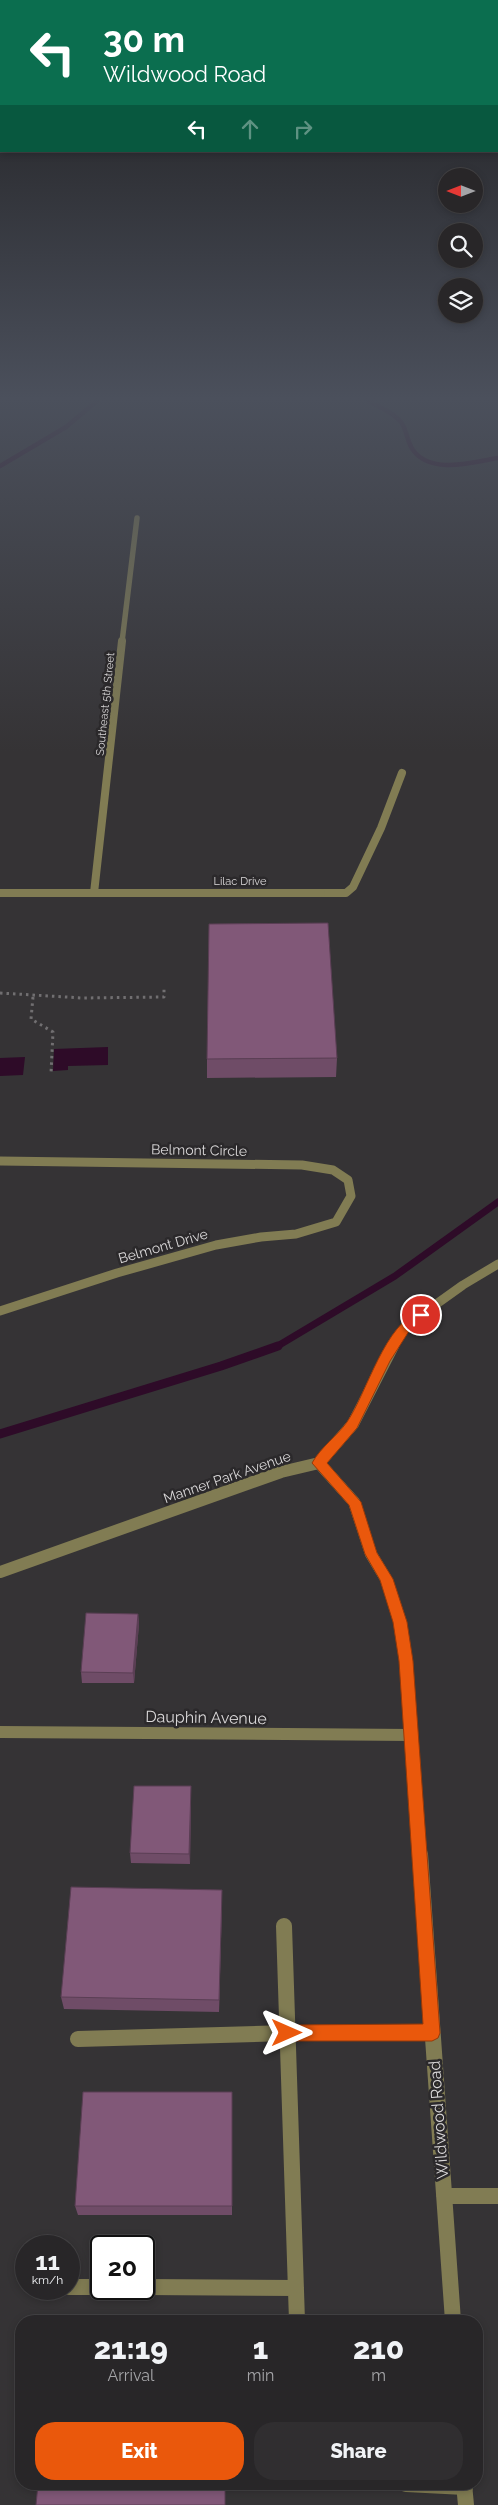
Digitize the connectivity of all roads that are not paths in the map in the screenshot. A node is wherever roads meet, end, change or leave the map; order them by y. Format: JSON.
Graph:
{"nodes":[{"id":1,"x":137,"y":518,"type":"dead end"},
{"id":2,"x":402,"y":773,"type":"dead end"},
{"id":3,"x":0,"y":893,"type":"edge"},
{"id":4,"x":94,"y":893,"type":"junction"},
{"id":5,"x":0,"y":1161,"type":"edge"},
{"id":6,"x":336,"y":1222,"type":"joint"},
{"id":7,"x":498,"y":1264,"type":"edge"},
{"id":8,"x":0,"y":1311,"type":"edge"},
{"id":9,"x":319,"y":1463,"type":"junction"},
{"id":10,"x":0,"y":1572,"type":"edge"},
{"id":11,"x":0,"y":1732,"type":"edge"},
{"id":12,"x":411,"y":1735,"type":"junction"},
{"id":13,"x":284,"y":1926,"type":"dead end"},
{"id":14,"x":287,"y":2033,"type":"junction"},
{"id":15,"x":432,"y":2033,"type":"junction"},
{"id":16,"x":78,"y":2039,"type":"dead end"},
{"id":17,"x":444,"y":2196,"type":"junction"},
{"id":18,"x":498,"y":2196,"type":"edge"},
{"id":19,"x":155,"y":2288,"type":"edge"},
{"id":20,"x":296,"y":2288,"type":"junction"},
{"id":21,"x":297,"y":2315,"type":"edge"},
{"id":22,"x":453,"y":2315,"type":"edge"},
{"id":23,"x":465,"y":2490,"type":"edge"},
{"id":24,"x":466,"y":2505,"type":"edge"}],
"edges":[{"from":1,"to":4,"type":"street","name":"Southeast 5th Street"},
{"from":2,"to":4,"type":"street","name":"Lilac Drive"},
{"from":3,"to":4,"type":"street","name":"Lilac Drive"},
{"from":5,"to":6,"type":"street","name":"Belmont Circle"},
{"from":6,"to":8,"type":"street","name":"Belmont Drive"},
{"from":7,"to":9,"type":"street"},
{"from":9,"to":10,"type":"street","name":"Manner Park Avenue"},
{"from":9,"to":12,"type":"street","name":"Wildwood Road"},
{"from":11,"to":12,"type":"street","name":"Dauphin Avenue"},
{"from":12,"to":15,"type":"street","name":"Wildwood Road"},
{"from":13,"to":14,"type":"street"},
{"from":14,"to":15,"type":"street"},
{"from":14,"to":16,"type":"street"},
{"from":14,"to":20,"type":"street"},
{"from":15,"to":17,"type":"street","name":"Wildwood Road"},
{"from":17,"to":18,"type":"street"},
{"from":17,"to":22,"type":"street","name":"Wildwood Road"},
{"from":19,"to":20,"type":"street"},
{"from":20,"to":21,"type":"street"},
{"from":23,"to":24,"type":"street"}]}
